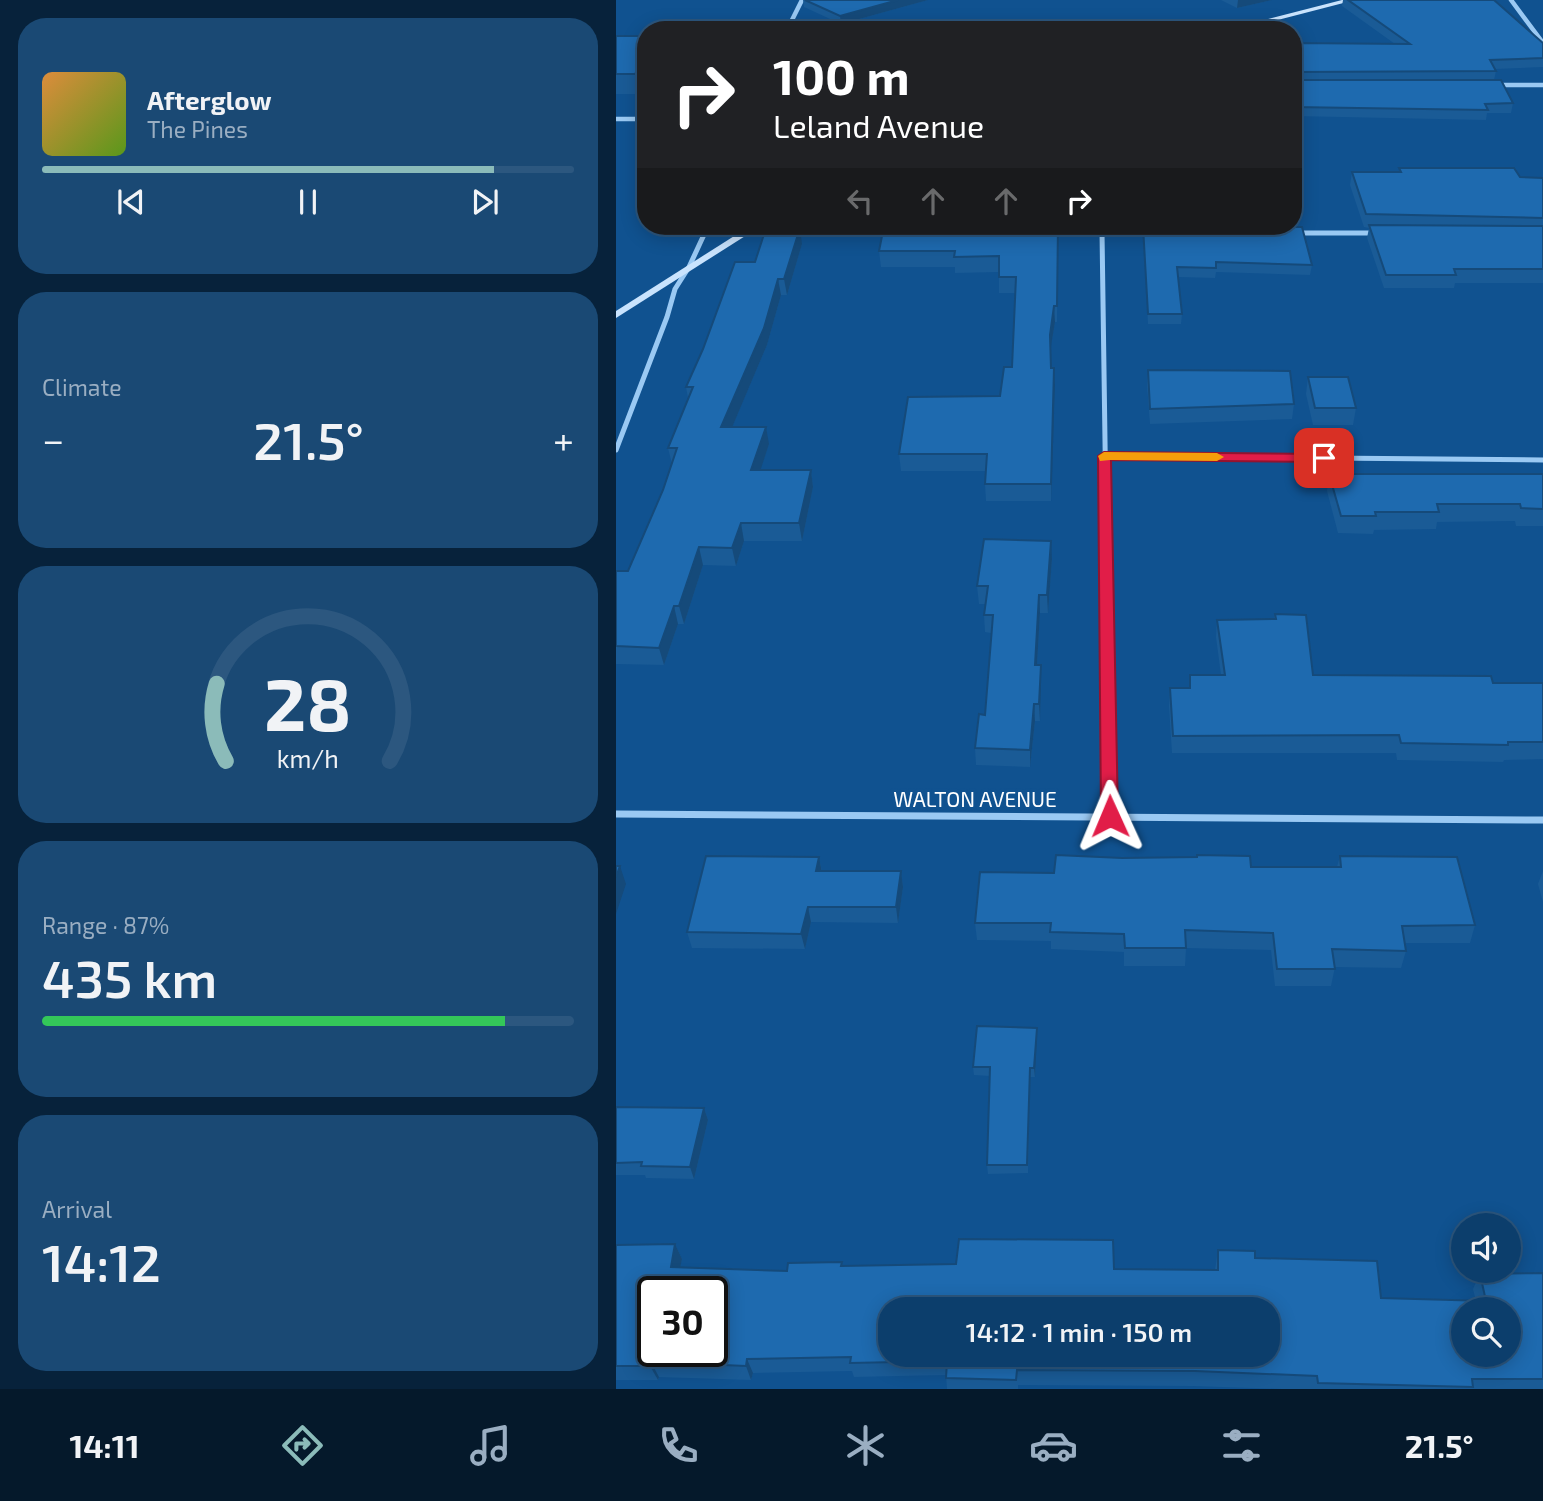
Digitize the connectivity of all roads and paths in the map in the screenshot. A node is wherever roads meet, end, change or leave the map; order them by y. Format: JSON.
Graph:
{"nodes":[{"id":1,"x":802,"y":0,"type":"edge"},
{"id":2,"x":1351,"y":0,"type":"edge"},
{"id":3,"x":1511,"y":0,"type":"edge"},
{"id":4,"x":792,"y":21,"type":"edge"},
{"id":5,"x":1266,"y":21,"type":"edge"},
{"id":6,"x":1543,"y":43,"type":"edge"},
{"id":7,"x":1489,"y":85,"type":"edge"},
{"id":8,"x":1543,"y":85,"type":"edge"},
{"id":9,"x":616,"y":119,"type":"edge"},
{"id":10,"x":637,"y":119,"type":"edge"},
{"id":11,"x":1302,"y":233,"type":"edge"},
{"id":12,"x":1391,"y":233,"type":"edge"},
{"id":13,"x":704,"y":235,"type":"edge"},
{"id":14,"x":744,"y":235,"type":"edge"},
{"id":15,"x":1102,"y":235,"type":"edge"},
{"id":16,"x":689,"y":267,"type":"junction"},
{"id":17,"x":616,"y":315,"type":"edge"},
{"id":18,"x":616,"y":450,"type":"edge"},
{"id":19,"x":1104,"y":456,"type":"junction"},
{"id":20,"x":1543,"y":460,"type":"edge"},
{"id":21,"x":616,"y":814,"type":"edge"},
{"id":22,"x":1110,"y":816,"type":"junction"},
{"id":23,"x":1543,"y":820,"type":"edge"}],
"edges":[{"from":1,"to":4,"type":"street"},
{"from":2,"to":5,"type":"street"},
{"from":3,"to":6,"type":"street"},
{"from":7,"to":8,"type":"street"},
{"from":9,"to":10,"type":"street"},
{"from":11,"to":12,"type":"street"},
{"from":13,"to":16,"type":"street"},
{"from":14,"to":16,"type":"street"},
{"from":15,"to":19,"type":"street"},
{"from":16,"to":17,"type":"street"},
{"from":16,"to":18,"type":"street"},
{"from":19,"to":20,"type":"street"},
{"from":19,"to":22,"type":"street"},
{"from":21,"to":22,"type":"street","name":"WALTON AVENUE"},
{"from":22,"to":23,"type":"street","name":"WALTON AVENUE"}]}
